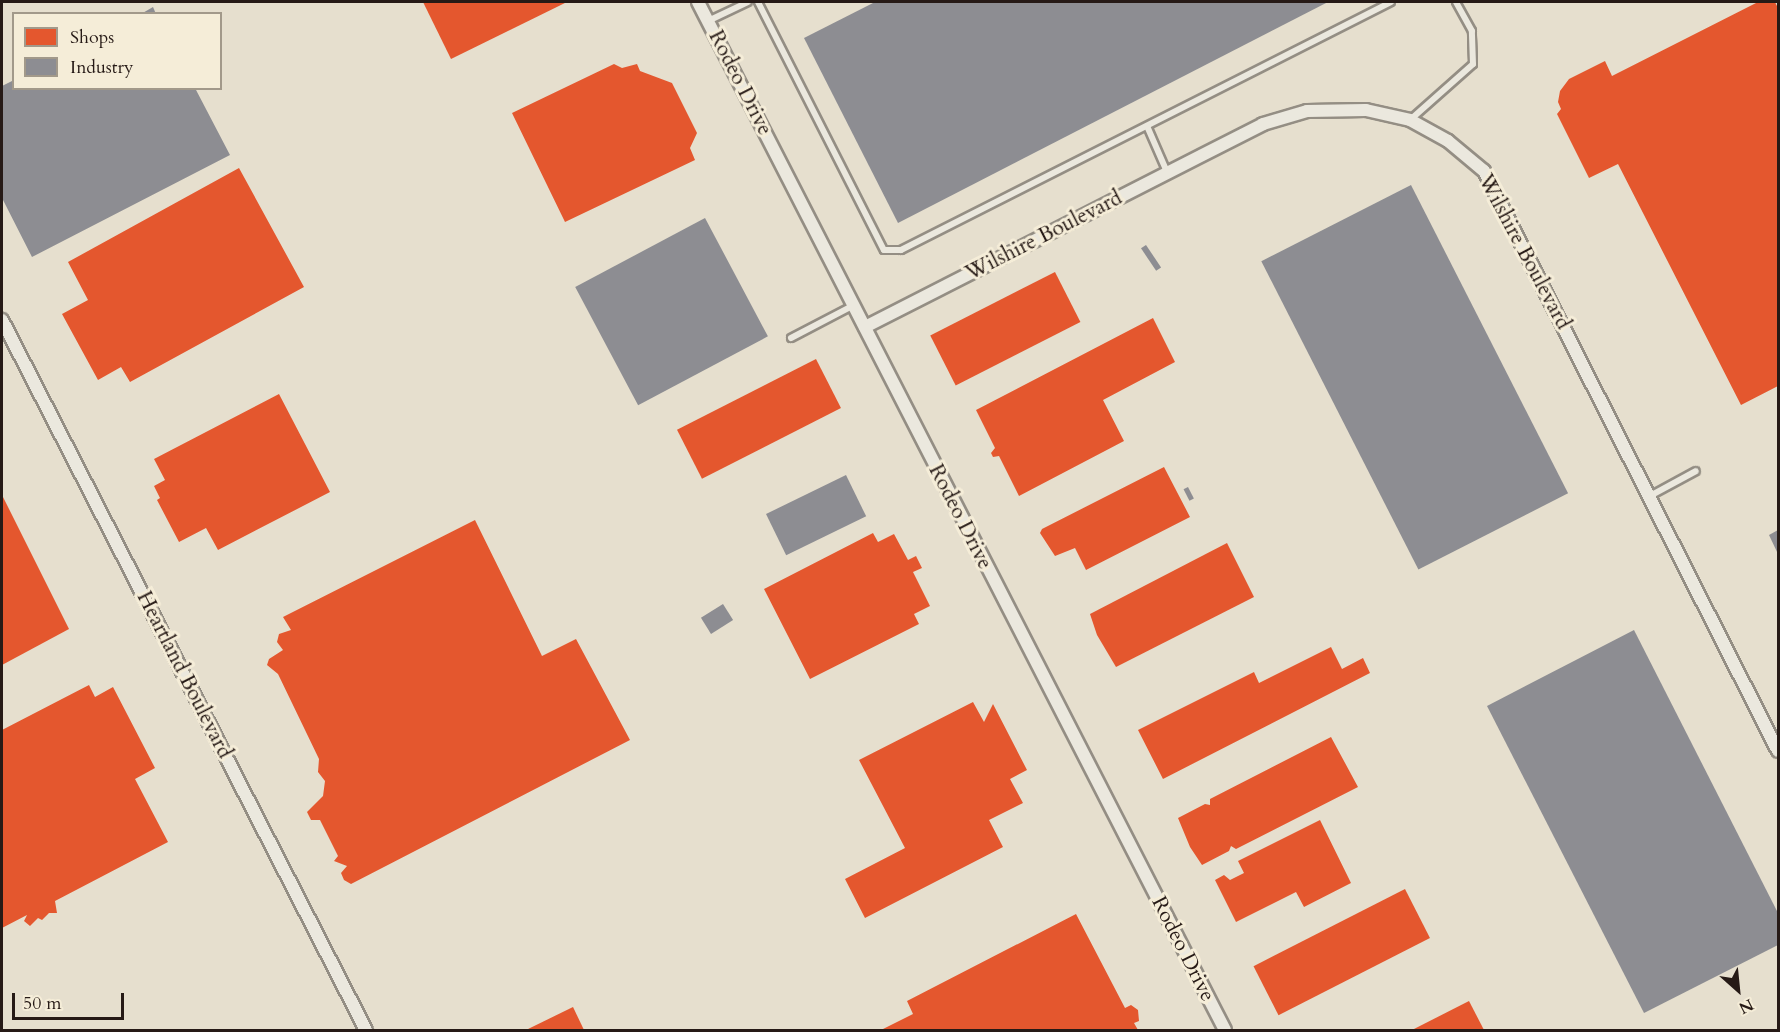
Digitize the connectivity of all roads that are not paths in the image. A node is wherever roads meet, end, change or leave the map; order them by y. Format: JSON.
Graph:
{"nodes":[{"id":1,"x":698,"y":2,"type":"edge"},
{"id":2,"x":748,"y":2,"type":"edge"},
{"id":3,"x":758,"y":2,"type":"edge"},
{"id":4,"x":1391,"y":2,"type":"edge"},
{"id":5,"x":1456,"y":2,"type":"edge"},
{"id":6,"x":708,"y":21,"type":"junction"},
{"id":7,"x":1410,"y":120,"type":"junction"},
{"id":8,"x":1147,"y":126,"type":"junction"},
{"id":9,"x":1167,"y":173,"type":"junction"},
{"id":10,"x":854,"y":305,"type":"junction"},
{"id":11,"x":2,"y":320,"type":"edge"},
{"id":12,"x":865,"y":327,"type":"junction"},
{"id":13,"x":791,"y":338,"type":"dead end"},
{"id":14,"x":1696,"y":471,"type":"dead end"},
{"id":15,"x":1650,"y":496,"type":"junction"},
{"id":16,"x":1779,"y":751,"type":"edge"},
{"id":17,"x":366,"y":1030,"type":"edge"},
{"id":18,"x":1225,"y":1030,"type":"edge"}],
"edges":[{"from":1,"to":6,"type":"street","name":"Rodeo Drive"},
{"from":2,"to":6,"type":"lane"},
{"from":3,"to":8,"type":"lane"},
{"from":4,"to":8,"type":"lane"},
{"from":5,"to":7,"type":"lane"},
{"from":6,"to":10,"type":"street","name":"Rodeo Drive"},
{"from":7,"to":9,"type":"street","name":"Wilshire Boulevard"},
{"from":7,"to":15,"type":"street","name":"Wilshire Boulevard"},
{"from":8,"to":9,"type":"lane"},
{"from":9,"to":12,"type":"street","name":"Wilshire Boulevard"},
{"from":10,"to":12,"type":"street","name":"Rodeo Drive"},
{"from":10,"to":13,"type":"lane"},
{"from":11,"to":17,"type":"street","name":"Heartland Boulevard"},
{"from":12,"to":18,"type":"street","name":"Rodeo Drive"},
{"from":14,"to":15,"type":"lane"},
{"from":15,"to":16,"type":"street","name":"Wilshire Boulevard"}]}
